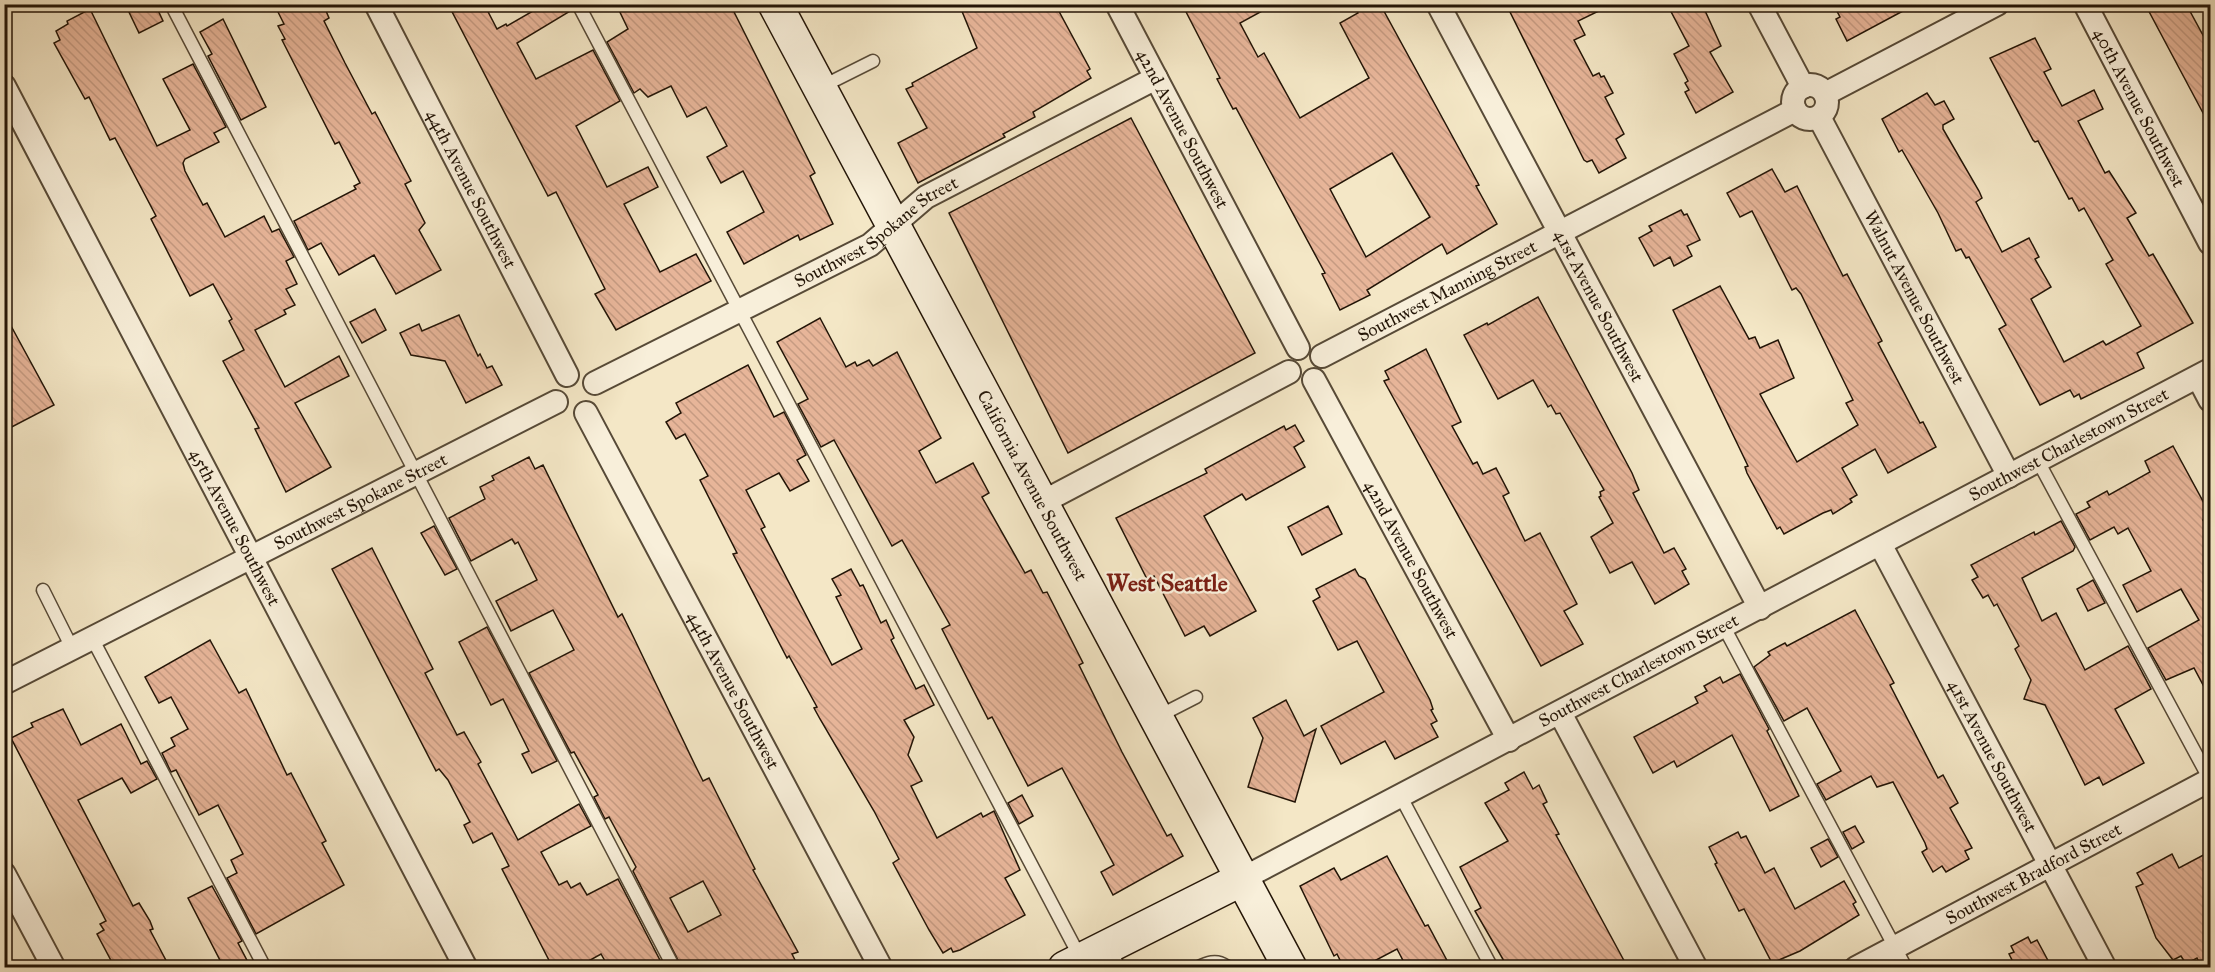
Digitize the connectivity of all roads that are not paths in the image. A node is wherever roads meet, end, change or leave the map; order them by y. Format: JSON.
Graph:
{"nodes":[{"id":1,"x":171,"y":4,"type":"edge"},
{"id":2,"x":376,"y":4,"type":"edge"},
{"id":3,"x":578,"y":4,"type":"edge"},
{"id":4,"x":775,"y":4,"type":"edge"},
{"id":5,"x":1117,"y":4,"type":"edge"},
{"id":6,"x":1438,"y":4,"type":"edge"},
{"id":7,"x":1759,"y":4,"type":"edge"},
{"id":8,"x":1997,"y":4,"type":"edge"},
{"id":9,"x":2085,"y":4,"type":"edge"},
{"id":10,"x":873,"y":61,"type":"dead end"},
{"id":11,"x":1156,"y":78,"type":"junction"},
{"id":12,"x":4,"y":86,"type":"edge"},
{"id":13,"x":1803,"y":87,"type":"junction"},
{"id":14,"x":820,"y":88,"type":"junction"},
{"id":15,"x":1825,"y":94,"type":"junction"},
{"id":16,"x":1795,"y":110,"type":"junction"},
{"id":17,"x":1819,"y":117,"type":"junction"},
{"id":18,"x":894,"y":226,"type":"junction"},
{"id":19,"x":1560,"y":232,"type":"junction"},
{"id":20,"x":2211,"y":243,"type":"edge"},
{"id":21,"x":738,"y":311,"type":"junction"},
{"id":22,"x":1298,"y":348,"type":"junction"},
{"id":23,"x":1322,"y":356,"type":"junction"},
{"id":24,"x":1290,"y":372,"type":"junction"},
{"id":25,"x":2204,"y":373,"type":"edge"},
{"id":26,"x":567,"y":375,"type":"junction"},
{"id":27,"x":1314,"y":380,"type":"junction"},
{"id":28,"x":595,"y":383,"type":"junction"},
{"id":29,"x":2211,"y":400,"type":"edge"},
{"id":30,"x":556,"y":402,"type":"junction"},
{"id":31,"x":586,"y":413,"type":"junction"},
{"id":32,"x":2038,"y":461,"type":"junction"},
{"id":33,"x":414,"y":475,"type":"junction"},
{"id":34,"x":2009,"y":476,"type":"junction"},
{"id":35,"x":1041,"y":503,"type":"junction"},
{"id":36,"x":1880,"y":544,"type":"junction"},
{"id":37,"x":251,"y":559,"type":"junction"},
{"id":38,"x":43,"y":590,"type":"dead end"},
{"id":39,"x":1760,"y":608,"type":"junction"},
{"id":40,"x":1724,"y":627,"type":"junction"},
{"id":41,"x":92,"y":638,"type":"junction"},
{"id":42,"x":72,"y":648,"type":"junction"},
{"id":43,"x":4,"y":683,"type":"edge"},
{"id":44,"x":1196,"y":697,"type":"dead end"},
{"id":45,"x":1560,"y":713,"type":"junction"},
{"id":46,"x":1156,"y":718,"type":"junction"},
{"id":47,"x":1509,"y":740,"type":"junction"},
{"id":48,"x":2211,"y":780,"type":"edge"},
{"id":49,"x":1401,"y":797,"type":"junction"},
{"id":50,"x":2050,"y":865,"type":"junction"},
{"id":51,"x":4,"y":874,"type":"edge"},
{"id":52,"x":1242,"y":879,"type":"junction"},
{"id":53,"x":1895,"y":947,"type":"junction"},
{"id":54,"x":1092,"y":962,"type":"edge"},
{"id":55,"x":1226,"y":966,"type":"dead end"},
{"id":56,"x":54,"y":968,"type":"edge"},
{"id":57,"x":265,"y":968,"type":"edge"},
{"id":58,"x":466,"y":968,"type":"edge"},
{"id":59,"x":674,"y":968,"type":"edge"},
{"id":60,"x":881,"y":968,"type":"edge"},
{"id":61,"x":1197,"y":968,"type":"edge"},
{"id":62,"x":1290,"y":968,"type":"edge"},
{"id":63,"x":1492,"y":968,"type":"edge"},
{"id":64,"x":1696,"y":968,"type":"edge"},
{"id":65,"x":1856,"y":968,"type":"edge"},
{"id":66,"x":1906,"y":968,"type":"edge"},
{"id":67,"x":2105,"y":968,"type":"edge"}],
"edges":[{"from":1,"to":33,"type":"lane"},
{"from":2,"to":26,"type":"street","name":"44th Avenue Southwest"},
{"from":3,"to":21,"type":"lane"},
{"from":4,"to":14,"type":"main road","name":"California Avenue Southwest"},
{"from":5,"to":11,"type":"street","name":"42nd Avenue Southwest"},
{"from":6,"to":19,"type":"street","name":"41st Avenue Southwest"},
{"from":7,"to":13,"type":"street"},
{"from":8,"to":15,"type":"street"},
{"from":9,"to":20,"type":"street","name":"40th Avenue Southwest"},
{"from":10,"to":14,"type":"lane"},
{"from":11,"to":18,"type":"street","name":"Southwest Spokane Street"},
{"from":11,"to":22,"type":"street","name":"42nd Avenue Southwest"},
{"from":12,"to":37,"type":"street","name":"45th Avenue Southwest"},
{"from":13,"to":15,"type":"street"},
{"from":13,"to":16,"type":"street"},
{"from":14,"to":18,"type":"main road","name":"California Avenue Southwest"},
{"from":15,"to":17,"type":"street"},
{"from":16,"to":17,"type":"street"},
{"from":16,"to":19,"type":"street","name":"Southwest Manning Street"},
{"from":17,"to":34,"type":"street","name":"Walnut Avenue Southwest"},
{"from":18,"to":21,"type":"street","name":"Southwest Spokane Street"},
{"from":18,"to":35,"type":"main road","name":"California Avenue Southwest"},
{"from":19,"to":23,"type":"street","name":"Southwest Manning Street"},
{"from":19,"to":39,"type":"street","name":"41st Avenue Southwest"},
{"from":21,"to":28,"type":"street","name":"Southwest Spokane Street"},
{"from":21,"to":54,"type":"lane"},
{"from":22,"to":23,"type":"street"},
{"from":22,"to":24,"type":"street"},
{"from":23,"to":27,"type":"street"},
{"from":24,"to":27,"type":"street"},
{"from":24,"to":35,"type":"street"},
{"from":25,"to":29,"type":"street"},
{"from":25,"to":32,"type":"street","name":"Southwest Charlestown Street"},
{"from":26,"to":28,"type":"street"},
{"from":26,"to":30,"type":"street"},
{"from":27,"to":47,"type":"street","name":"42nd Avenue Southwest"},
{"from":28,"to":31,"type":"street"},
{"from":30,"to":31,"type":"street"},
{"from":30,"to":33,"type":"street","name":"Southwest Spokane Street"},
{"from":31,"to":60,"type":"street","name":"44th Avenue Southwest"},
{"from":32,"to":34,"type":"street","name":"Southwest Charlestown Street"},
{"from":32,"to":48,"type":"lane"},
{"from":33,"to":37,"type":"street","name":"Southwest Spokane Street"},
{"from":33,"to":59,"type":"lane"},
{"from":34,"to":36,"type":"street","name":"Southwest Charlestown Street"},
{"from":35,"to":46,"type":"main road","name":"California Avenue Southwest"},
{"from":36,"to":39,"type":"street","name":"Southwest Charlestown Street"},
{"from":36,"to":50,"type":"street","name":"41st Avenue Southwest"},
{"from":37,"to":41,"type":"street","name":"Southwest Spokane Street"},
{"from":37,"to":58,"type":"street","name":"45th Avenue Southwest"},
{"from":38,"to":42,"type":"lane"},
{"from":39,"to":40,"type":"street","name":"Southwest Charlestown Street"},
{"from":40,"to":45,"type":"street","name":"Southwest Charlestown Street"},
{"from":40,"to":53,"type":"lane"},
{"from":41,"to":42,"type":"street","name":"Southwest Spokane Street"},
{"from":41,"to":57,"type":"lane"},
{"from":42,"to":43,"type":"street","name":"Southwest Spokane Street"},
{"from":44,"to":46,"type":"lane"},
{"from":45,"to":47,"type":"street","name":"Southwest Charlestown Street"},
{"from":45,"to":64,"type":"street"},
{"from":46,"to":52,"type":"main road","name":"California Avenue Southwest"},
{"from":47,"to":49,"type":"street","name":"Southwest Charlestown Street"},
{"from":48,"to":50,"type":"street","name":"Southwest Bradford Street"},
{"from":49,"to":52,"type":"street","name":"Southwest Charlestown Street"},
{"from":49,"to":63,"type":"lane"},
{"from":50,"to":53,"type":"street","name":"Southwest Bradford Street"},
{"from":50,"to":67,"type":"street","name":"41st Avenue Southwest"},
{"from":51,"to":56,"type":"street"},
{"from":52,"to":54,"type":"main road","name":"Southwest Charlestown Street"},
{"from":52,"to":62,"type":"main road","name":"California Avenue Southwest"},
{"from":53,"to":65,"type":"street","name":"Southwest Bradford Street"},
{"from":53,"to":66,"type":"lane"},
{"from":55,"to":61,"type":"lane"}]}
